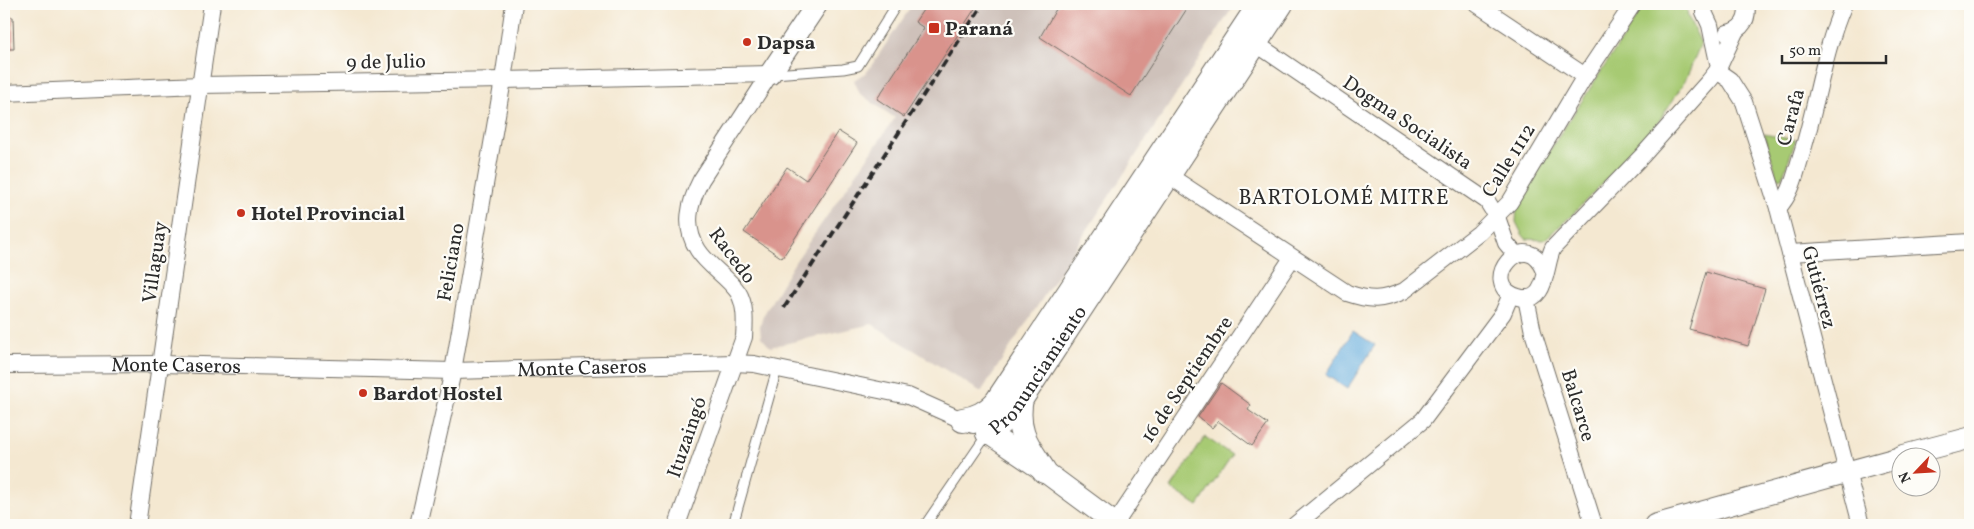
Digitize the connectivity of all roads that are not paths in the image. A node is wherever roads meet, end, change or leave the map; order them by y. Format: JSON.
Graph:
{"nodes":[{"id":1,"x":212,"y":4,"type":"edge"},
{"id":2,"x":514,"y":4,"type":"edge"},
{"id":3,"x":817,"y":4,"type":"edge"},
{"id":4,"x":898,"y":4,"type":"edge"},
{"id":5,"x":1260,"y":4,"type":"edge"},
{"id":6,"x":1281,"y":4,"type":"edge"},
{"id":7,"x":1478,"y":4,"type":"edge"},
{"id":8,"x":1633,"y":4,"type":"edge"},
{"id":9,"x":1706,"y":4,"type":"edge"},
{"id":10,"x":1746,"y":4,"type":"edge"},
{"id":11,"x":1844,"y":4,"type":"edge"},
{"id":12,"x":1710,"y":26,"type":"junction"},
{"id":13,"x":1736,"y":30,"type":"junction"},
{"id":14,"x":1255,"y":43,"type":"junction"},
{"id":15,"x":1718,"y":69,"type":"junction"},
{"id":16,"x":770,"y":74,"type":"junction"},
{"id":17,"x":1585,"y":76,"type":"junction"},
{"id":18,"x":503,"y":80,"type":"junction"},
{"id":19,"x":200,"y":85,"type":"junction"},
{"id":20,"x":4,"y":93,"type":"edge"},
{"id":21,"x":1168,"y":175,"type":"junction"},
{"id":22,"x":1778,"y":208,"type":"junction"},
{"id":23,"x":1497,"y":217,"type":"junction"},
{"id":24,"x":1970,"y":242,"type":"edge"},
{"id":25,"x":1790,"y":253,"type":"junction"},
{"id":26,"x":1516,"y":255,"type":"junction"},
{"id":27,"x":1292,"y":258,"type":"junction"},
{"id":28,"x":1545,"y":271,"type":"junction"},
{"id":29,"x":1518,"y":296,"type":"junction"},
{"id":30,"x":734,"y":363,"type":"junction"},
{"id":31,"x":160,"y":364,"type":"junction"},
{"id":32,"x":4,"y":365,"type":"edge"},
{"id":33,"x":777,"y":369,"type":"junction"},
{"id":34,"x":453,"y":370,"type":"junction"},
{"id":35,"x":1022,"y":398,"type":"junction"},
{"id":36,"x":996,"y":403,"type":"junction"},
{"id":37,"x":963,"y":420,"type":"junction"},
{"id":38,"x":988,"y":433,"type":"junction"},
{"id":39,"x":1970,"y":438,"type":"edge"},
{"id":40,"x":1940,"y":446,"type":"edge"},
{"id":41,"x":1892,"y":459,"type":"edge"},
{"id":42,"x":1044,"y":471,"type":"junction"},
{"id":43,"x":1846,"y":471,"type":"junction"},
{"id":44,"x":137,"y":525,"type":"edge"},
{"id":45,"x":418,"y":525,"type":"edge"},
{"id":46,"x":677,"y":525,"type":"edge"},
{"id":47,"x":734,"y":525,"type":"edge"},
{"id":48,"x":925,"y":525,"type":"edge"},
{"id":49,"x":1116,"y":525,"type":"edge"},
{"id":50,"x":1295,"y":525,"type":"edge"},
{"id":51,"x":1594,"y":525,"type":"edge"},
{"id":52,"x":1655,"y":525,"type":"edge"},
{"id":53,"x":1861,"y":525,"type":"edge"}],
"edges":[{"from":1,"to":19,"type":"street","name":"Villaguay"},
{"from":2,"to":18,"type":"street","name":"Feliciano"},
{"from":3,"to":16,"type":"street"},
{"from":4,"to":16,"type":"lane"},
{"from":5,"to":36,"type":"main road","name":"Pronunciamiento"},
{"from":6,"to":14,"type":"main road","name":"Pronunciamiento"},
{"from":7,"to":17,"type":"street"},
{"from":8,"to":17,"type":"street","name":"Calle 1112"},
{"from":9,"to":12,"type":"street"},
{"from":10,"to":13,"type":"street"},
{"from":11,"to":22,"type":"street","name":"Carafa"},
{"from":12,"to":13,"type":"street"},
{"from":12,"to":15,"type":"street"},
{"from":13,"to":15,"type":"street"},
{"from":14,"to":21,"type":"main road","name":"Pronunciamiento"},
{"from":14,"to":23,"type":"street","name":"Dogma Socialista"},
{"from":15,"to":22,"type":"street","name":"Gutiérrez"},
{"from":15,"to":28,"type":"street"},
{"from":16,"to":18,"type":"street","name":"9 de Julio"},
{"from":16,"to":30,"type":"street","name":"Racedo"},
{"from":17,"to":23,"type":"street","name":"Calle 1112"},
{"from":18,"to":19,"type":"street","name":"9 de Julio"},
{"from":18,"to":34,"type":"street","name":"Feliciano"},
{"from":19,"to":20,"type":"street","name":"9 de Julio"},
{"from":19,"to":31,"type":"street","name":"Villaguay"},
{"from":21,"to":27,"type":"street"},
{"from":21,"to":35,"type":"main road","name":"Pronunciamiento"},
{"from":22,"to":25,"type":"street","name":"Gutiérrez"},
{"from":23,"to":26,"type":"street","name":"Dogma Socialista"},
{"from":23,"to":27,"type":"street","name":"Calle 1112"},
{"from":24,"to":25,"type":"street"},
{"from":25,"to":43,"type":"street","name":"Gutiérrez"},
{"from":26,"to":28,"type":"street"},
{"from":26,"to":29,"type":"street"},
{"from":27,"to":49,"type":"street","name":"16 de Septiembre"},
{"from":28,"to":29,"type":"street"},
{"from":29,"to":50,"type":"street"},
{"from":29,"to":51,"type":"street","name":"Balcarce"},
{"from":30,"to":33,"type":"street","name":"Monte Caseros"},
{"from":30,"to":34,"type":"street","name":"Monte Caseros"},
{"from":30,"to":46,"type":"street","name":"Ituzaingó"},
{"from":31,"to":32,"type":"street","name":"Monte Caseros"},
{"from":31,"to":34,"type":"street","name":"Monte Caseros"},
{"from":31,"to":44,"type":"street","name":"Villaguay"},
{"from":33,"to":37,"type":"street","name":"Monte Caseros"},
{"from":33,"to":47,"type":"lane"},
{"from":34,"to":45,"type":"street","name":"Feliciano"},
{"from":35,"to":38,"type":"main road","name":"Pronunciamiento"},
{"from":35,"to":42,"type":"main road"},
{"from":36,"to":37,"type":"main road"},
{"from":36,"to":38,"type":"main road","name":"Pronunciamiento"},
{"from":37,"to":38,"type":"street","name":"Monte Caseros"},
{"from":38,"to":42,"type":"street","name":"Monte Caseros"},
{"from":38,"to":48,"type":"lane"},
{"from":39,"to":40,"type":"street"},
{"from":41,"to":43,"type":"street"},
{"from":42,"to":49,"type":"street","name":"Monte Caseros"},
{"from":43,"to":52,"type":"street"},
{"from":43,"to":53,"type":"street","name":"Gutiérrez"}]}
